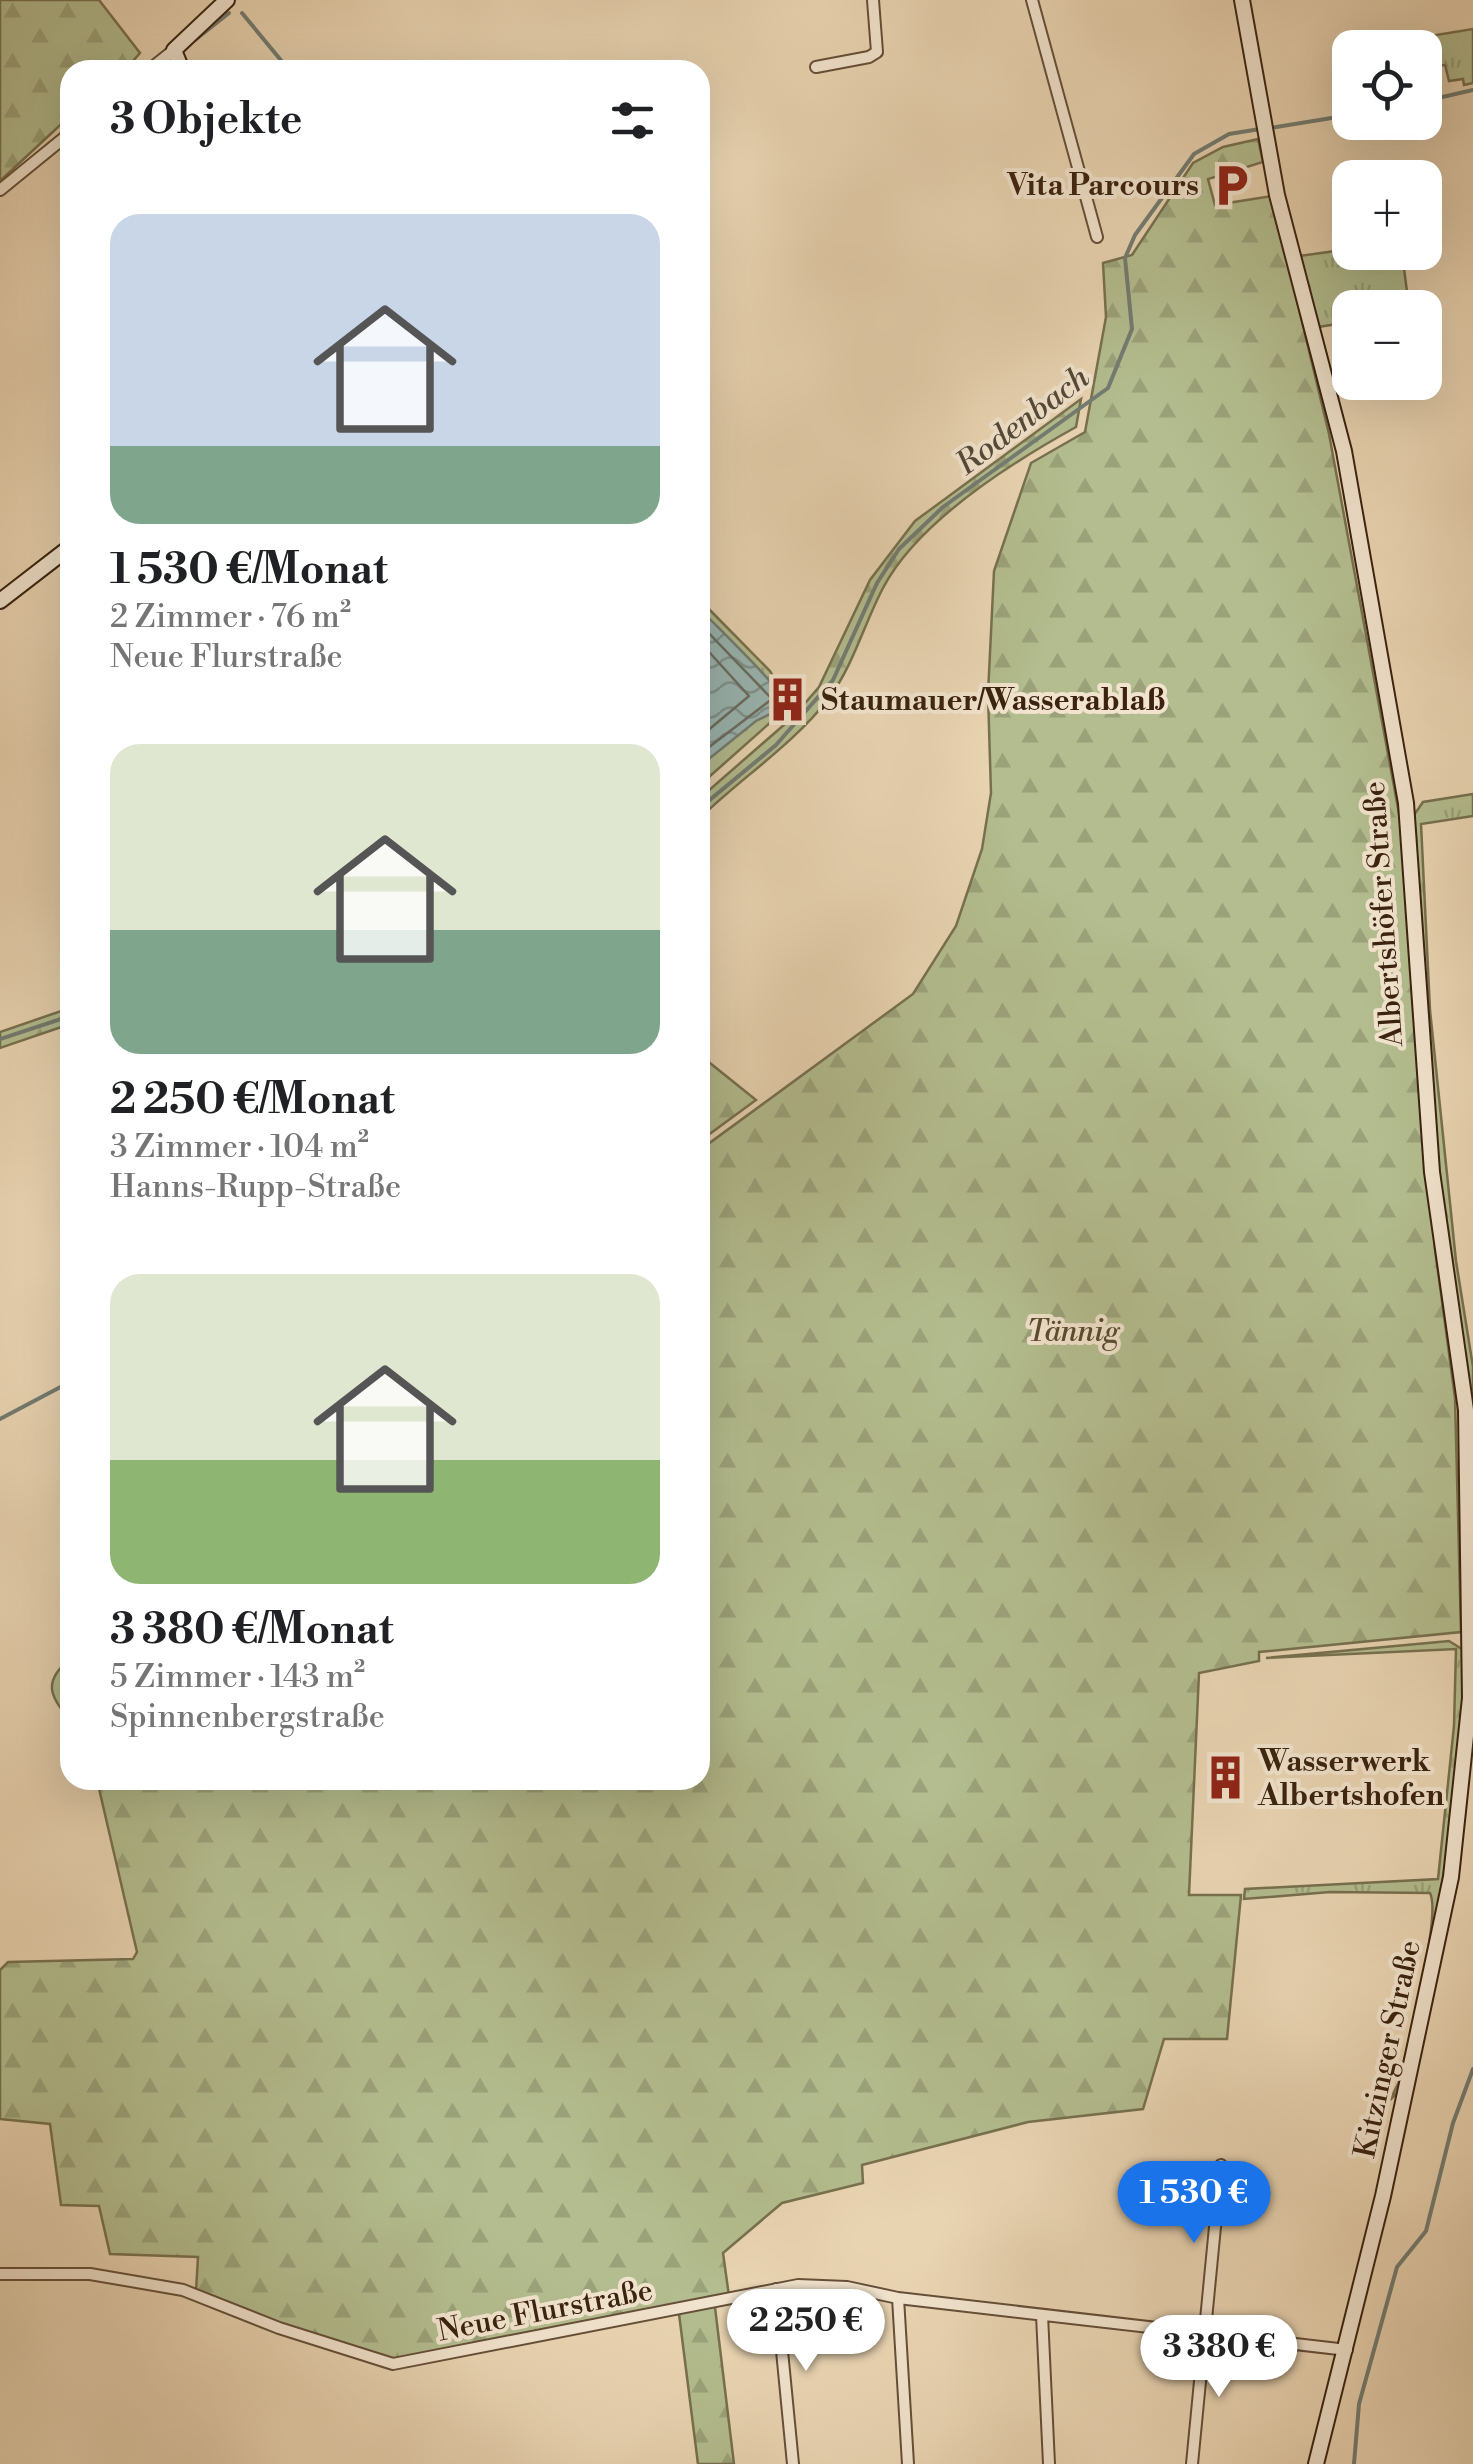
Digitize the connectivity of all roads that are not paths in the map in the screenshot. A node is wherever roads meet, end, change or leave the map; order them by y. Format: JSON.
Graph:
{"nodes":[{"id":1,"x":227,"y":0,"type":"edge"},
{"id":2,"x":872,"y":0,"type":"edge"},
{"id":3,"x":1032,"y":0,"type":"edge"},
{"id":4,"x":1242,"y":0,"type":"edge"},
{"id":5,"x":174,"y":50,"type":"junction"},
{"id":6,"x":161,"y":60,"type":"edge"},
{"id":7,"x":178,"y":60,"type":"edge"},
{"id":8,"x":816,"y":67,"type":"dead end"},
{"id":9,"x":60,"y":141,"type":"edge"},
{"id":10,"x":0,"y":190,"type":"edge"},
{"id":11,"x":1097,"y":236,"type":"dead end"},
{"id":12,"x":60,"y":555,"type":"edge"},
{"id":13,"x":0,"y":600,"type":"edge"},
{"id":14,"x":1470,"y":1638,"type":"joint"},
{"id":15,"x":1221,"y":2165,"type":"dead end"},
{"id":16,"x":0,"y":2274,"type":"edge"},
{"id":17,"x":776,"y":2289,"type":"junction"},
{"id":18,"x":898,"y":2298,"type":"junction"},
{"id":19,"x":1042,"y":2315,"type":"junction"},
{"id":20,"x":1206,"y":2331,"type":"junction"},
{"id":21,"x":1347,"y":2350,"type":"junction"},
{"id":22,"x":793,"y":2464,"type":"edge"},
{"id":23,"x":908,"y":2464,"type":"edge"},
{"id":24,"x":1049,"y":2464,"type":"edge"},
{"id":25,"x":1192,"y":2464,"type":"edge"},
{"id":26,"x":1316,"y":2464,"type":"edge"}],
"edges":[{"from":1,"to":5,"type":"street"},
{"from":2,"to":8,"type":"street"},
{"from":3,"to":11,"type":"street"},
{"from":4,"to":14,"type":"street","name":"Albertshöfer Straße"},
{"from":5,"to":6,"type":"street"},
{"from":5,"to":7,"type":"street"},
{"from":9,"to":10,"type":"street"},
{"from":12,"to":13,"type":"street"},
{"from":14,"to":21,"type":"street","name":"Kitzinger Straße"},
{"from":15,"to":20,"type":"street"},
{"from":16,"to":17,"type":"street","name":"Neue Flurstraße"},
{"from":17,"to":18,"type":"street","name":"Neue Flurstraße"},
{"from":17,"to":22,"type":"street"},
{"from":18,"to":19,"type":"street","name":"Neue Flurstraße"},
{"from":18,"to":23,"type":"street"},
{"from":19,"to":20,"type":"street","name":"Neue Flurstraße"},
{"from":19,"to":24,"type":"street"},
{"from":20,"to":21,"type":"street","name":"Neue Flurstraße"},
{"from":20,"to":25,"type":"street"},
{"from":21,"to":26,"type":"street","name":"Kitzinger Straße"}]}
